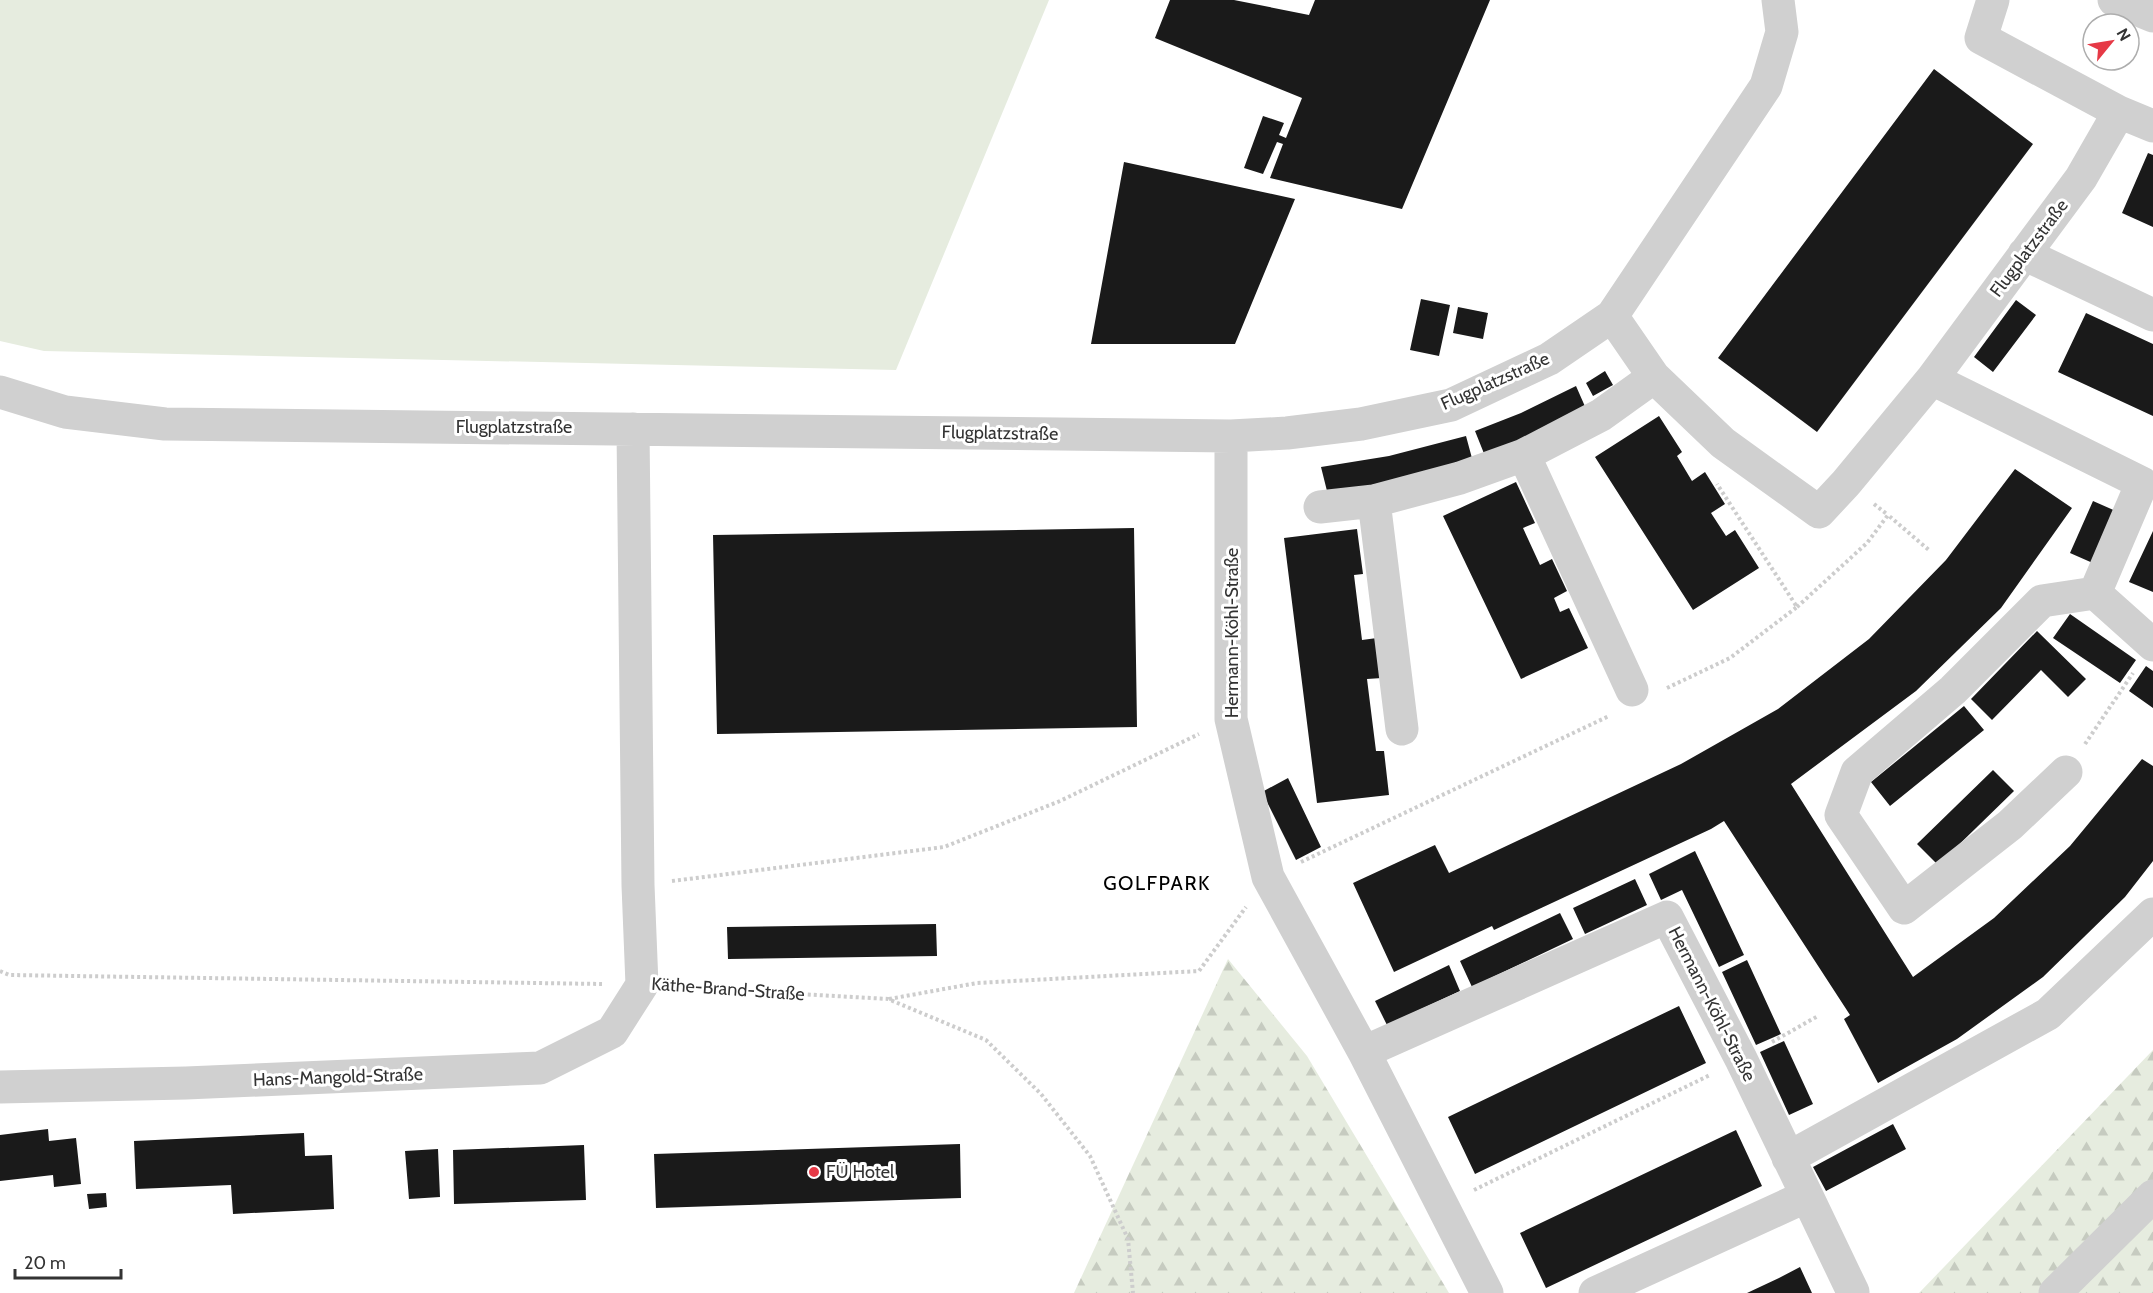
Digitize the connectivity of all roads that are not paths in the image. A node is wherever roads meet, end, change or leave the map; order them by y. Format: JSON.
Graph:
{"nodes":[{"id":1,"x":1778,"y":0,"type":"edge"},
{"id":2,"x":1994,"y":0,"type":"edge"},
{"id":3,"x":2114,"y":0,"type":"edge"},
{"id":4,"x":2153,"y":16,"type":"edge"},
{"id":5,"x":2119,"y":112,"type":"junction"},
{"id":6,"x":2153,"y":126,"type":"edge"},
{"id":7,"x":2024,"y":254,"type":"junction"},
{"id":8,"x":2153,"y":315,"type":"edge"},
{"id":9,"x":1612,"y":316,"type":"junction"},
{"id":10,"x":1654,"y":377,"type":"junction"},
{"id":11,"x":1932,"y":379,"type":"junction"},
{"id":12,"x":0,"y":392,"type":"edge"},
{"id":13,"x":633,"y":429,"type":"junction"},
{"id":14,"x":1231,"y":436,"type":"junction"},
{"id":15,"x":1524,"y":455,"type":"junction"},
{"id":16,"x":1374,"y":501,"type":"junction"},
{"id":17,"x":1320,"y":507,"type":"dead end"},
{"id":18,"x":2095,"y":593,"type":"junction"},
{"id":19,"x":2143,"y":637,"type":"edge"},
{"id":20,"x":1632,"y":690,"type":"dead end"},
{"id":21,"x":1402,"y":729,"type":"dead end"},
{"id":22,"x":2066,"y":772,"type":"road end"},
{"id":23,"x":2153,"y":914,"type":"edge"},
{"id":24,"x":642,"y":985,"type":"joint"},
{"id":25,"x":1364,"y":1052,"type":"junction"},
{"id":26,"x":0,"y":1087,"type":"edge"},
{"id":27,"x":1788,"y":1158,"type":"junction"},
{"id":28,"x":1807,"y":1196,"type":"junction"},
{"id":29,"x":2153,"y":1196,"type":"edge"},
{"id":30,"x":1853,"y":1292,"type":"edge"},
{"id":31,"x":1487,"y":1293,"type":"edge"},
{"id":32,"x":1595,"y":1293,"type":"edge"},
{"id":33,"x":2055,"y":1293,"type":"edge"}],
"edges":[{"from":1,"to":9,"type":"street","name":"Flugplatzstraße"},
{"from":2,"to":5,"type":"street"},
{"from":3,"to":4,"type":"street"},
{"from":5,"to":6,"type":"street"},
{"from":5,"to":7,"type":"street","name":"Flugplatzstraße"},
{"from":7,"to":8,"type":"street"},
{"from":7,"to":11,"type":"street","name":"Flugplatzstraße"},
{"from":9,"to":10,"type":"street"},
{"from":9,"to":14,"type":"street","name":"Flugplatzstraße"},
{"from":10,"to":11,"type":"street","name":"Flugplatzstraße"},
{"from":10,"to":15,"type":"street"},
{"from":11,"to":18,"type":"street"},
{"from":12,"to":13,"type":"street","name":"Flugplatzstraße"},
{"from":13,"to":14,"type":"street","name":"Flugplatzstraße"},
{"from":13,"to":24,"type":"street","name":"Käthe-Brand-Straße"},
{"from":14,"to":25,"type":"street","name":"Hermann-Köhl-Straße"},
{"from":15,"to":16,"type":"street"},
{"from":15,"to":20,"type":"street"},
{"from":16,"to":17,"type":"street"},
{"from":16,"to":21,"type":"street"},
{"from":18,"to":19,"type":"street"},
{"from":18,"to":22,"type":"street"},
{"from":23,"to":27,"type":"street"},
{"from":24,"to":26,"type":"street","name":"Hans-Mangold-Straße"},
{"from":25,"to":27,"type":"street","name":"Hermann-Köhl-Straße"},
{"from":25,"to":31,"type":"street","name":"Hermann-Köhl-Straße"},
{"from":27,"to":28,"type":"street","name":"Hermann-Köhl-Straße"},
{"from":28,"to":30,"type":"street","name":"Hermann-Köhl-Straße"},
{"from":28,"to":32,"type":"street"},
{"from":29,"to":33,"type":"street"}]}
